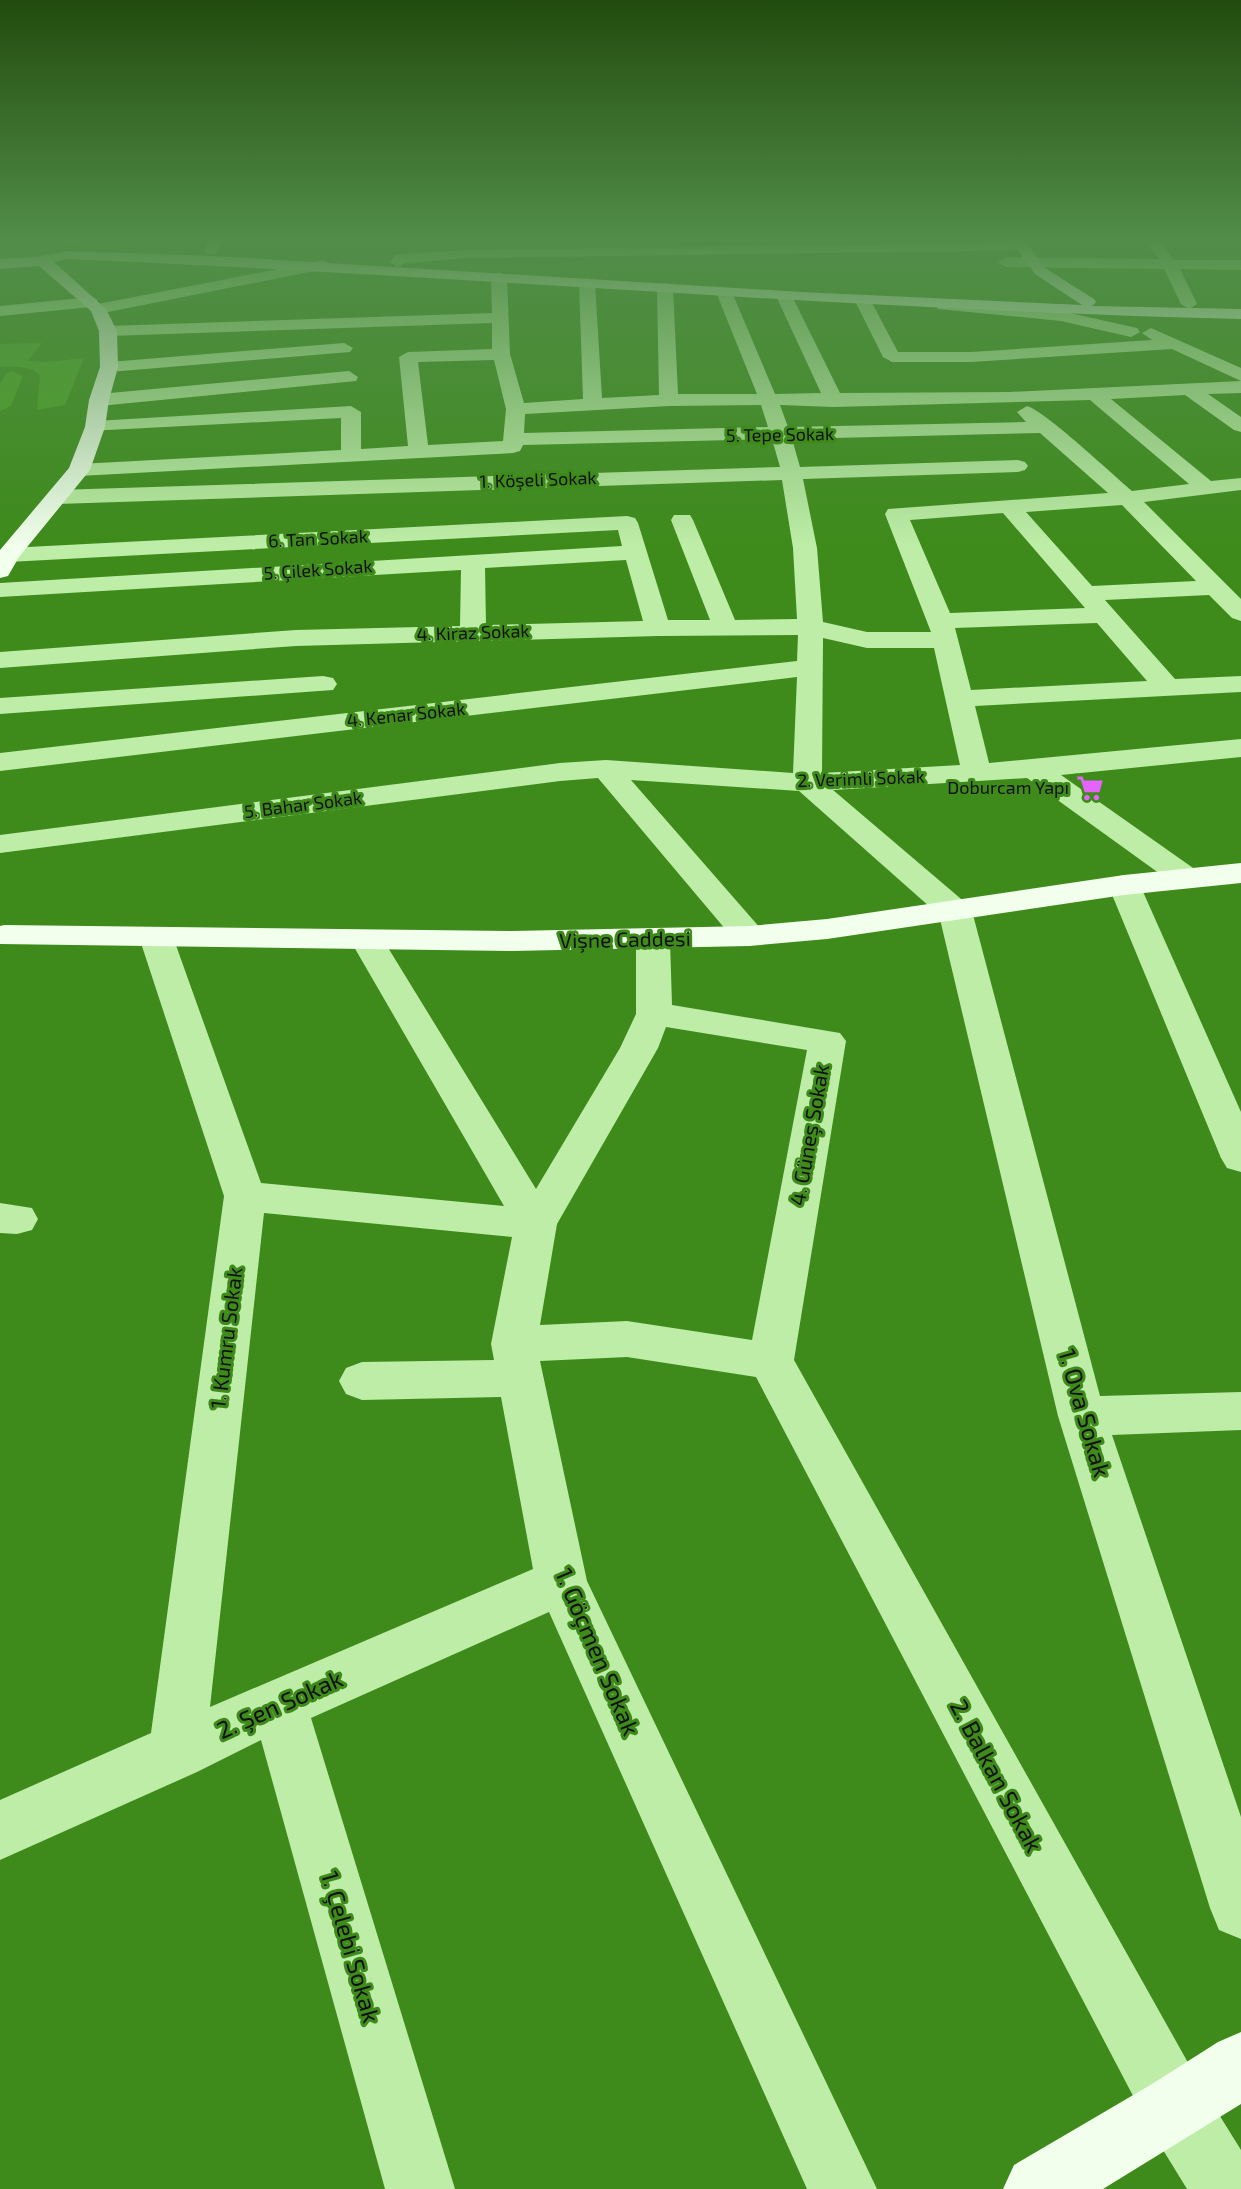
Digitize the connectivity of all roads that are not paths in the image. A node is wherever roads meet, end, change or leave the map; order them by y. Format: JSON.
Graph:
{"nodes":[{"id":1,"x":108,"y":341,"type":"edge"},
{"id":2,"x":500,"y":341,"type":"edge"},
{"id":3,"x":590,"y":341,"type":"edge"},
{"id":4,"x":667,"y":341,"type":"edge"},
{"id":5,"x":744,"y":341,"type":"edge"},
{"id":6,"x":806,"y":341,"type":"edge"},
{"id":7,"x":884,"y":341,"type":"edge"},
{"id":8,"x":962,"y":341,"type":"edge"},
{"id":9,"x":1033,"y":341,"type":"edge"},
{"id":10,"x":1158,"y":341,"type":"edge"},
{"id":11,"x":1164,"y":341,"type":"edge"},
{"id":12,"x":1169,"y":341,"type":"edge"},
{"id":13,"x":391,"y":344,"type":"dead end"},
{"id":14,"x":364,"y":346,"type":"dead end"},
{"id":15,"x":500,"y":346,"type":"junction"},
{"id":16,"x":1176,"y":347,"type":"junction"},
{"id":17,"x":1044,"y":353,"type":"junction"},
{"id":18,"x":971,"y":358,"type":"junction"},
{"id":19,"x":109,"y":367,"type":"junction"},
{"id":20,"x":1241,"y":375,"type":"edge"},
{"id":21,"x":349,"y":377,"type":"dead end"},
{"id":22,"x":1241,"y":387,"type":"edge"},
{"id":23,"x":1188,"y":389,"type":"junction"},
{"id":24,"x":1094,"y":394,"type":"junction"},
{"id":25,"x":1009,"y":398,"type":"junction"},
{"id":26,"x":99,"y":400,"type":"junction"},
{"id":27,"x":669,"y":400,"type":"junction"},
{"id":28,"x":768,"y":401,"type":"junction"},
{"id":29,"x":834,"y":401,"type":"junction"},
{"id":30,"x":593,"y":404,"type":"junction"},
{"id":31,"x":516,"y":409,"type":"junction"},
{"id":32,"x":1241,"y":426,"type":"edge"},
{"id":33,"x":95,"y":427,"type":"junction"},
{"id":34,"x":1047,"y":427,"type":"junction"},
{"id":35,"x":781,"y":435,"type":"junction"},
{"id":36,"x":513,"y":443,"type":"junction"},
{"id":37,"x":419,"y":453,"type":"junction"},
{"id":38,"x":351,"y":456,"type":"junction"},
{"id":39,"x":1018,"y":466,"type":"dead end"},
{"id":40,"x":79,"y":470,"type":"junction"},
{"id":41,"x":792,"y":472,"type":"junction"},
{"id":42,"x":618,"y":477,"type":"junction"},
{"id":43,"x":1229,"y":491,"type":"edge"},
{"id":44,"x":57,"y":497,"type":"junction"},
{"id":45,"x":1128,"y":498,"type":"junction"},
{"id":46,"x":1007,"y":505,"type":"junction"},
{"id":47,"x":656,"y":538,"type":"junction"},
{"id":48,"x":473,"y":560,"type":"junction"},
{"id":49,"x":4,"y":563,"type":"edge"},
{"id":50,"x":1241,"y":575,"type":"edge"},
{"id":51,"x":1211,"y":582,"type":"junction"},
{"id":52,"x":0,"y":590,"type":"edge"},
{"id":53,"x":1086,"y":594,"type":"junction"},
{"id":54,"x":1241,"y":613,"type":"edge"},
{"id":55,"x":1104,"y":615,"type":"junction"},
{"id":56,"x":810,"y":627,"type":"junction"},
{"id":57,"x":658,"y":628,"type":"junction"},
{"id":58,"x":726,"y":628,"type":"junction"},
{"id":59,"x":943,"y":631,"type":"junction"},
{"id":60,"x":472,"y":633,"type":"junction"},
{"id":61,"x":0,"y":660,"type":"edge"},
{"id":62,"x":811,"y":667,"type":"junction"},
{"id":63,"x":323,"y":684,"type":"dead end"},
{"id":64,"x":1241,"y":684,"type":"edge"},
{"id":65,"x":1168,"y":688,"type":"junction"},
{"id":66,"x":961,"y":699,"type":"junction"},
{"id":67,"x":0,"y":706,"type":"edge"},
{"id":68,"x":1241,"y":748,"type":"edge"},
{"id":69,"x":0,"y":762,"type":"edge"},
{"id":70,"x":606,"y":769,"type":"junction"},
{"id":71,"x":1033,"y":769,"type":"junction"},
{"id":72,"x":978,"y":773,"type":"junction"},
{"id":73,"x":807,"y":783,"type":"junction"},
{"id":74,"x":0,"y":844,"type":"edge"},
{"id":75,"x":1241,"y":873,"type":"edge"},
{"id":76,"x":1185,"y":877,"type":"junction"},
{"id":77,"x":1124,"y":885,"type":"junction"},
{"id":78,"x":955,"y":911,"type":"junction"},
{"id":79,"x":1,"y":936,"type":"edge"},
{"id":80,"x":749,"y":936,"type":"junction"},
{"id":81,"x":156,"y":937,"type":"junction"},
{"id":82,"x":367,"y":940,"type":"junction"},
{"id":83,"x":653,"y":940,"type":"junction"},
{"id":84,"x":654,"y":1014,"type":"junction"},
{"id":85,"x":1241,"y":1158,"type":"edge"},
{"id":86,"x":245,"y":1196,"type":"junction"},
{"id":87,"x":536,"y":1224,"type":"junction"},
{"id":88,"x":517,"y":1361,"type":"junction"},
{"id":89,"x":771,"y":1361,"type":"junction"},
{"id":90,"x":362,"y":1381,"type":"dead end"},
{"id":91,"x":1241,"y":1412,"type":"edge"},
{"id":92,"x":1082,"y":1416,"type":"junction"},
{"id":93,"x":561,"y":1582,"type":"junction"},
{"id":94,"x":279,"y":1704,"type":"junction"},
{"id":95,"x":177,"y":1752,"type":"junction"},
{"id":96,"x":0,"y":1830,"type":"edge"},
{"id":97,"x":1241,"y":1908,"type":"edge"},
{"id":98,"x":1241,"y":2065,"type":"edge"},
{"id":99,"x":1176,"y":2108,"type":"junction"},
{"id":100,"x":420,"y":2189,"type":"edge"},
{"id":101,"x":842,"y":2189,"type":"edge"},
{"id":102,"x":1038,"y":2189,"type":"edge"},
{"id":103,"x":1226,"y":2189,"type":"edge"}],
"edges":[{"from":1,"to":19,"type":"main road"},
{"from":2,"to":15,"type":"street"},
{"from":3,"to":30,"type":"street"},
{"from":4,"to":27,"type":"street"},
{"from":5,"to":28,"type":"street"},
{"from":6,"to":29,"type":"street"},
{"from":7,"to":18,"type":"street"},
{"from":8,"to":18,"type":"street"},
{"from":9,"to":17,"type":"street"},
{"from":10,"to":16,"type":"street"},
{"from":11,"to":16,"type":"street"},
{"from":12,"to":16,"type":"street"},
{"from":13,"to":15,"type":"street"},
{"from":14,"to":19,"type":"street"},
{"from":15,"to":31,"type":"street"},
{"from":15,"to":37,"type":"street"},
{"from":16,"to":17,"type":"street"},
{"from":16,"to":20,"type":"street"},
{"from":17,"to":18,"type":"street"},
{"from":19,"to":26,"type":"main road"},
{"from":21,"to":26,"type":"street"},
{"from":22,"to":23,"type":"street"},
{"from":23,"to":24,"type":"street"},
{"from":23,"to":32,"type":"street"},
{"from":24,"to":25,"type":"street"},
{"from":24,"to":43,"type":"street"},
{"from":25,"to":29,"type":"street"},
{"from":25,"to":34,"type":"street"},
{"from":26,"to":33,"type":"main road"},
{"from":27,"to":28,"type":"street"},
{"from":27,"to":30,"type":"street"},
{"from":28,"to":29,"type":"street"},
{"from":28,"to":35,"type":"street"},
{"from":30,"to":31,"type":"street"},
{"from":31,"to":36,"type":"street"},
{"from":33,"to":38,"type":"street"},
{"from":33,"to":40,"type":"main road"},
{"from":34,"to":35,"type":"street","name":"5. Tepe Sokak"},
{"from":34,"to":45,"type":"street"},
{"from":35,"to":36,"type":"street","name":"5. Tepe Sokak"},
{"from":35,"to":41,"type":"street"},
{"from":36,"to":37,"type":"street","name":"5. Tepe Sokak"},
{"from":37,"to":38,"type":"street","name":"5. Tepe Sokak"},
{"from":38,"to":40,"type":"street","name":"5. Tepe Sokak"},
{"from":39,"to":41,"type":"street","name":"1. Köşeli Sokak"},
{"from":40,"to":44,"type":"main road"},
{"from":41,"to":42,"type":"street","name":"1. Köşeli Sokak"},
{"from":41,"to":56,"type":"street"},
{"from":42,"to":44,"type":"street","name":"1. Köşeli Sokak"},
{"from":42,"to":47,"type":"street"},
{"from":43,"to":45,"type":"street"},
{"from":44,"to":49,"type":"main road"},
{"from":45,"to":46,"type":"street"},
{"from":45,"to":51,"type":"street"},
{"from":46,"to":53,"type":"street"},
{"from":46,"to":59,"type":"street"},
{"from":47,"to":48,"type":"street","name":"5. Çilek Sokak"},
{"from":47,"to":49,"type":"street","name":"6. Tan Sokak"},
{"from":47,"to":57,"type":"street"},
{"from":47,"to":58,"type":"street"},
{"from":48,"to":52,"type":"street","name":"5. Çilek Sokak"},
{"from":48,"to":60,"type":"street"},
{"from":50,"to":51,"type":"street"},
{"from":51,"to":53,"type":"street"},
{"from":51,"to":54,"type":"street"},
{"from":53,"to":55,"type":"street"},
{"from":55,"to":59,"type":"street","name":"4. Kiraz Sokak"},
{"from":55,"to":65,"type":"street"},
{"from":56,"to":58,"type":"street","name":"4. Kiraz Sokak"},
{"from":56,"to":59,"type":"street","name":"4. Kiraz Sokak"},
{"from":56,"to":62,"type":"street"},
{"from":57,"to":58,"type":"street","name":"4. Kiraz Sokak"},
{"from":57,"to":60,"type":"street","name":"4. Kiraz Sokak"},
{"from":59,"to":66,"type":"street"},
{"from":60,"to":61,"type":"street","name":"4. Kiraz Sokak"},
{"from":62,"to":69,"type":"street","name":"4. Kenar Sokak"},
{"from":62,"to":73,"type":"street"},
{"from":63,"to":67,"type":"street"},
{"from":64,"to":65,"type":"street"},
{"from":65,"to":66,"type":"street"},
{"from":66,"to":72,"type":"street"},
{"from":68,"to":71,"type":"street","name":"2. Verimli Sokak"},
{"from":70,"to":73,"type":"street","name":"2. Verimli Sokak"},
{"from":70,"to":74,"type":"street","name":"5. Bahar Sokak"},
{"from":70,"to":80,"type":"street"},
{"from":71,"to":72,"type":"street","name":"2. Verimli Sokak"},
{"from":71,"to":76,"type":"street"},
{"from":72,"to":73,"type":"street","name":"2. Verimli Sokak"},
{"from":73,"to":78,"type":"street"},
{"from":75,"to":76,"type":"main road","name":"Vişne Caddesi"},
{"from":76,"to":77,"type":"main road","name":"Vişne Caddesi"},
{"from":77,"to":78,"type":"main road","name":"Vişne Caddesi"},
{"from":77,"to":85,"type":"street"},
{"from":78,"to":80,"type":"main road","name":"Vişne Caddesi"},
{"from":78,"to":92,"type":"street","name":"1. Ova Sokak"},
{"from":79,"to":81,"type":"main road","name":"Vişne Caddesi"},
{"from":80,"to":83,"type":"main road","name":"Vişne Caddesi"},
{"from":81,"to":82,"type":"main road","name":"Vişne Caddesi"},
{"from":81,"to":86,"type":"street","name":"1. Kumru Sokak"},
{"from":82,"to":83,"type":"main road","name":"Vişne Caddesi"},
{"from":82,"to":87,"type":"street"},
{"from":83,"to":84,"type":"street","name":"1. Göçmen Sokak"},
{"from":84,"to":87,"type":"street","name":"1. Göçmen Sokak"},
{"from":84,"to":89,"type":"street","name":"4. Güneş Sokak"},
{"from":86,"to":87,"type":"street"},
{"from":86,"to":95,"type":"street","name":"1. Kumru Sokak"},
{"from":87,"to":88,"type":"street","name":"1. Göçmen Sokak"},
{"from":88,"to":89,"type":"street"},
{"from":88,"to":90,"type":"street"},
{"from":88,"to":93,"type":"street","name":"1. Göçmen Sokak"},
{"from":89,"to":99,"type":"street","name":"2. Balkan Sokak"},
{"from":91,"to":92,"type":"street"},
{"from":92,"to":97,"type":"street","name":"1. Ova Sokak"},
{"from":93,"to":94,"type":"street","name":"2. Şen Sokak"},
{"from":93,"to":101,"type":"street","name":"1. Göçmen Sokak"},
{"from":94,"to":95,"type":"street","name":"2. Şen Sokak"},
{"from":94,"to":100,"type":"street","name":"1. Çelebi Sokak"},
{"from":95,"to":96,"type":"street","name":"2. Şen Sokak"},
{"from":98,"to":99,"type":"main road"},
{"from":99,"to":102,"type":"main road"},
{"from":99,"to":103,"type":"street","name":"2. Balkan Sokak"}]}
